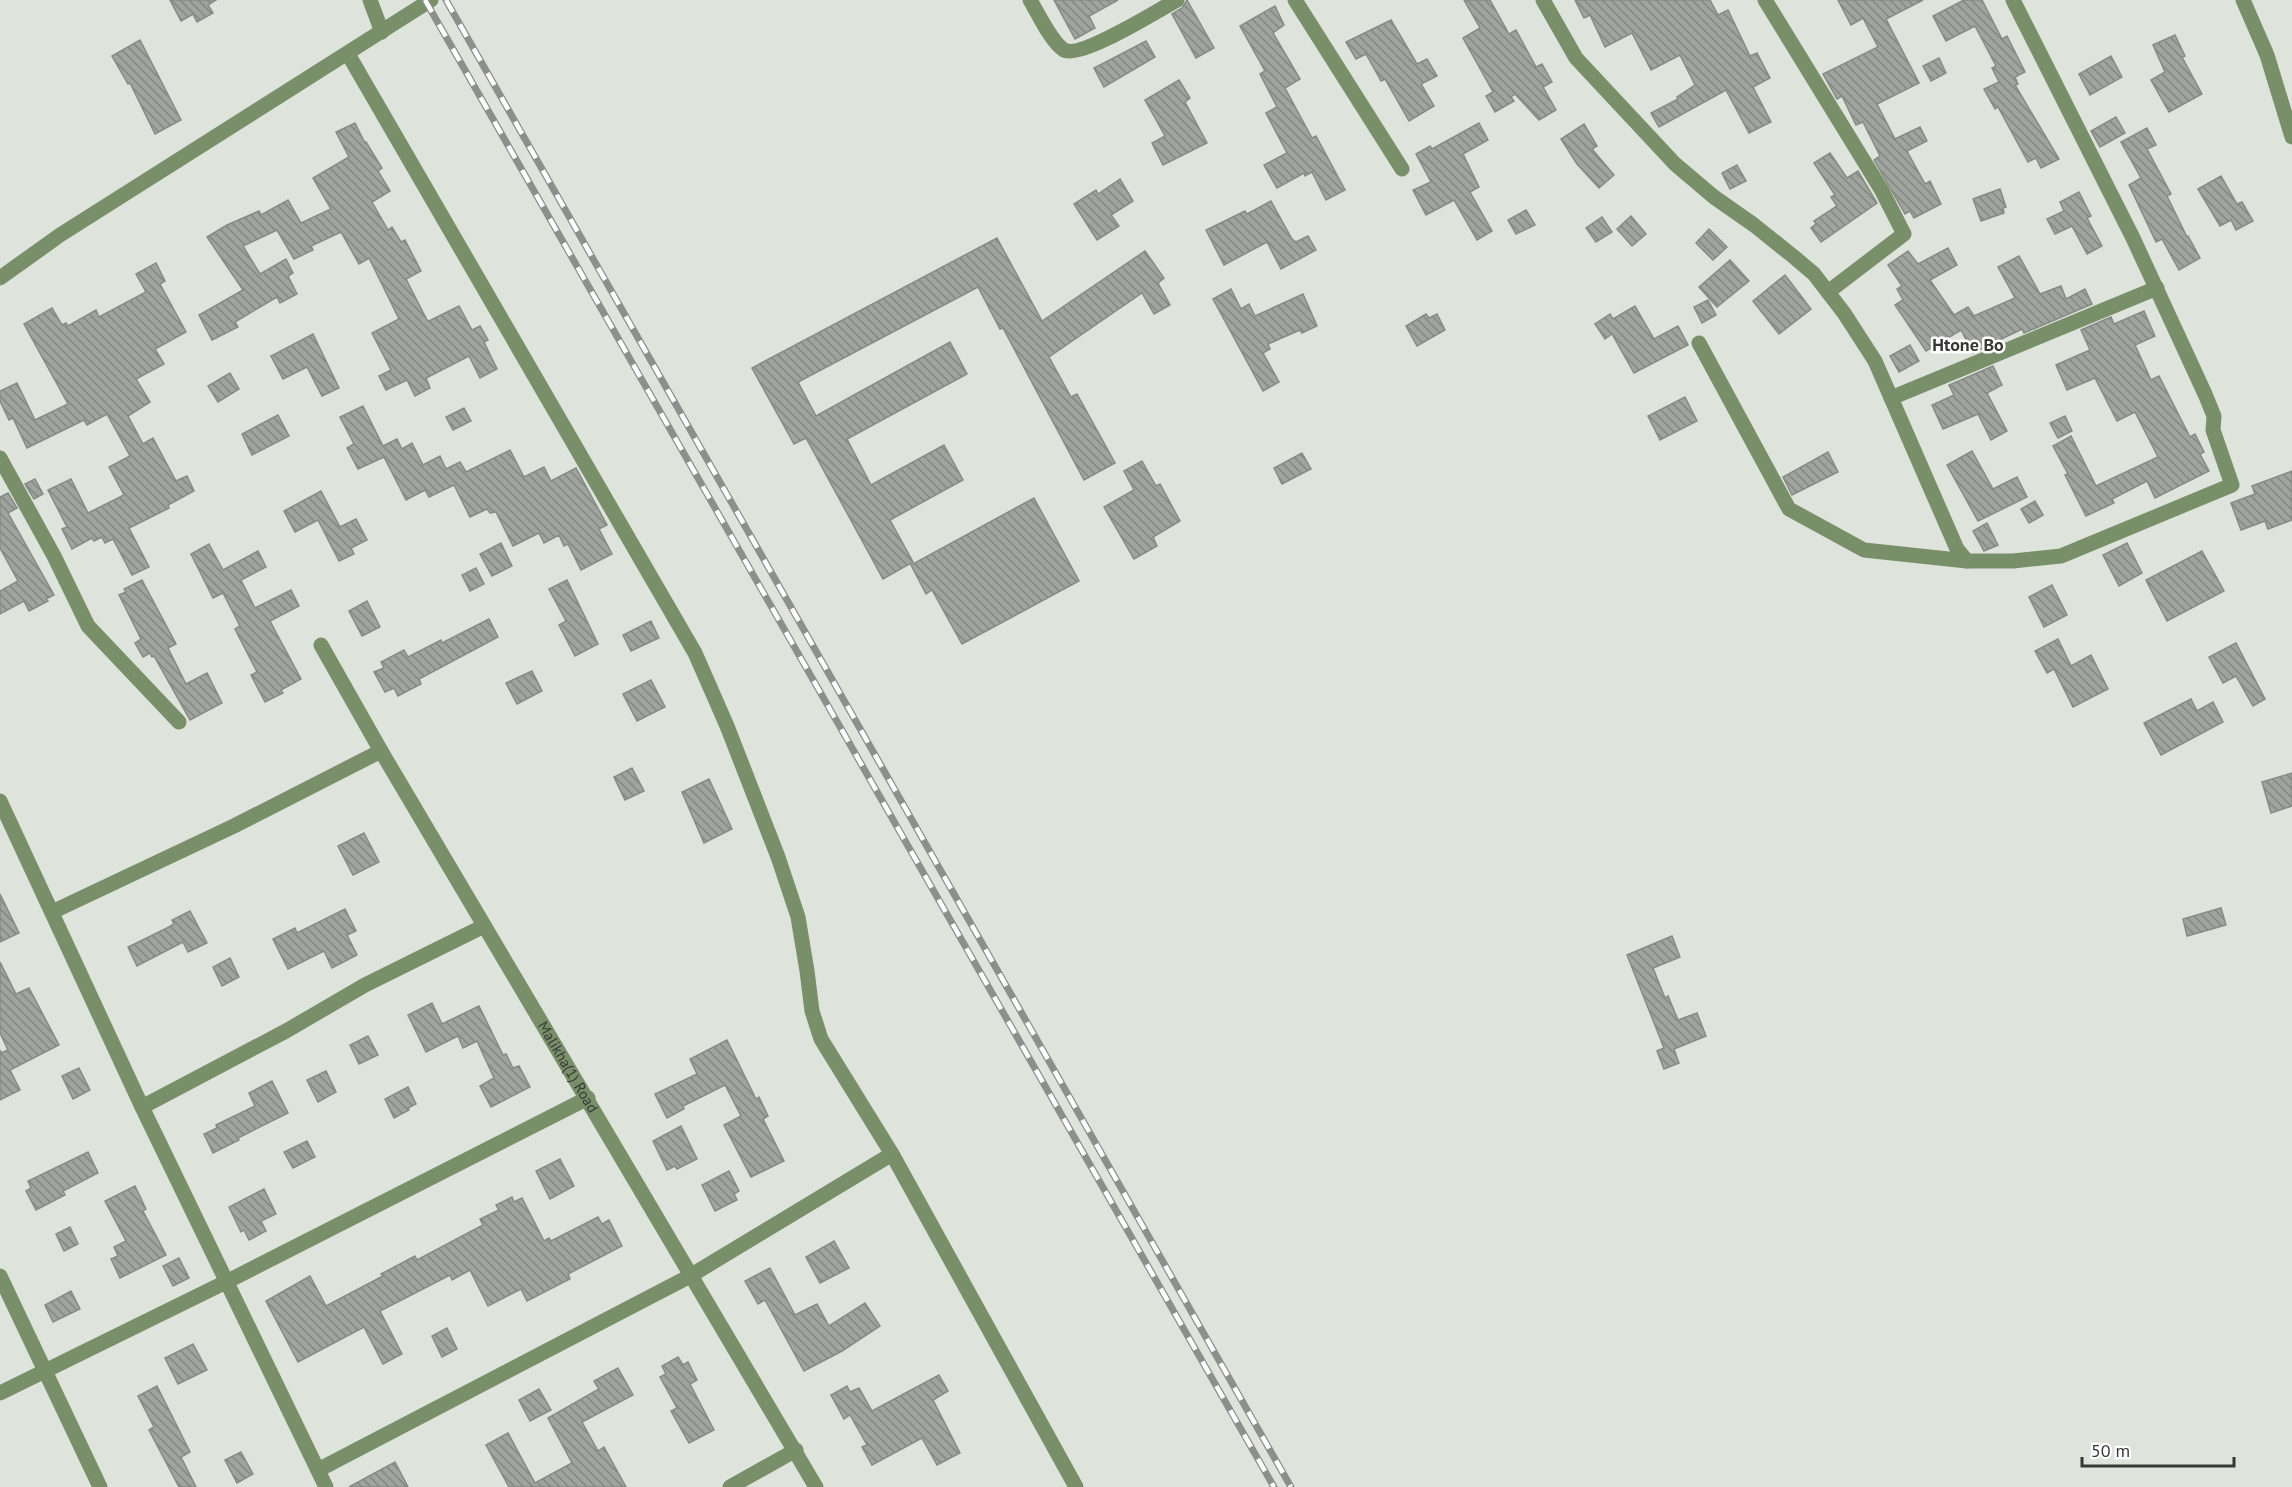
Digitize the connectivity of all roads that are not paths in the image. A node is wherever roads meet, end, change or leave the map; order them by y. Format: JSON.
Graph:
{"nodes":[{"id":1,"x":370,"y":0,"type":"edge"},
{"id":2,"x":431,"y":0,"type":"edge"},
{"id":3,"x":1030,"y":0,"type":"edge"},
{"id":4,"x":1177,"y":0,"type":"edge"},
{"id":5,"x":1296,"y":0,"type":"edge"},
{"id":6,"x":1543,"y":0,"type":"edge"},
{"id":7,"x":1765,"y":0,"type":"edge"},
{"id":8,"x":2013,"y":0,"type":"edge"},
{"id":9,"x":2243,"y":0,"type":"edge"},
{"id":10,"x":381,"y":32,"type":"junction"},
{"id":11,"x":348,"y":54,"type":"junction"},
{"id":12,"x":2292,"y":137,"type":"edge"},
{"id":13,"x":1402,"y":169,"type":"dead end"},
{"id":14,"x":0,"y":278,"type":"edge"},
{"id":15,"x":2157,"y":288,"type":"junction"},
{"id":16,"x":1828,"y":292,"type":"junction"},
{"id":17,"x":1699,"y":343,"type":"dead end"},
{"id":18,"x":1891,"y":398,"type":"junction"},
{"id":19,"x":0,"y":458,"type":"edge"},
{"id":20,"x":1967,"y":561,"type":"junction"},
{"id":21,"x":321,"y":645,"type":"dead end"},
{"id":22,"x":178,"y":722,"type":"dead end"},
{"id":23,"x":381,"y":751,"type":"junction"},
{"id":24,"x":0,"y":801,"type":"edge"},
{"id":25,"x":52,"y":912,"type":"junction"},
{"id":26,"x":484,"y":926,"type":"junction"},
{"id":27,"x":588,"y":1098,"type":"junction"},
{"id":28,"x":142,"y":1107,"type":"junction"},
{"id":29,"x":892,"y":1154,"type":"junction"},
{"id":30,"x":0,"y":1276,"type":"edge"},
{"id":31,"x":690,"y":1276,"type":"junction"},
{"id":32,"x":228,"y":1281,"type":"junction"},
{"id":33,"x":45,"y":1371,"type":"junction"},
{"id":34,"x":0,"y":1393,"type":"edge"},
{"id":35,"x":796,"y":1449,"type":"junction"},
{"id":36,"x":318,"y":1470,"type":"junction"},
{"id":37,"x":100,"y":1487,"type":"edge"},
{"id":38,"x":326,"y":1487,"type":"edge"},
{"id":39,"x":730,"y":1487,"type":"edge"},
{"id":40,"x":816,"y":1487,"type":"edge"},
{"id":41,"x":1076,"y":1487,"type":"edge"}],
"edges":[{"from":1,"to":10,"type":"street"},
{"from":2,"to":10,"type":"street"},
{"from":3,"to":4,"type":"street"},
{"from":5,"to":13,"type":"street"},
{"from":6,"to":16,"type":"street"},
{"from":7,"to":16,"type":"street"},
{"from":8,"to":15,"type":"street"},
{"from":9,"to":12,"type":"street"},
{"from":10,"to":11,"type":"street"},
{"from":11,"to":14,"type":"street"},
{"from":11,"to":29,"type":"street"},
{"from":15,"to":18,"type":"street"},
{"from":15,"to":20,"type":"street"},
{"from":16,"to":18,"type":"street"},
{"from":17,"to":20,"type":"street"},
{"from":18,"to":20,"type":"street"},
{"from":19,"to":22,"type":"street"},
{"from":21,"to":23,"type":"street","name":"Malikha(1) Road"},
{"from":23,"to":25,"type":"street"},
{"from":23,"to":26,"type":"street","name":"Malikha(1) Road"},
{"from":24,"to":25,"type":"street"},
{"from":25,"to":28,"type":"street"},
{"from":26,"to":27,"type":"street","name":"Malikha(1) Road"},
{"from":26,"to":28,"type":"street"},
{"from":27,"to":31,"type":"street","name":"Malikha(1) Road"},
{"from":27,"to":32,"type":"street"},
{"from":28,"to":32,"type":"street"},
{"from":29,"to":31,"type":"street"},
{"from":29,"to":41,"type":"street"},
{"from":30,"to":33,"type":"street"},
{"from":31,"to":35,"type":"street","name":"Malikha(1) Road"},
{"from":31,"to":36,"type":"street"},
{"from":32,"to":33,"type":"street"},
{"from":32,"to":36,"type":"street"},
{"from":33,"to":34,"type":"street"},
{"from":33,"to":37,"type":"street"},
{"from":35,"to":39,"type":"street"},
{"from":35,"to":40,"type":"street","name":"Malikha(1) Road"},
{"from":36,"to":38,"type":"street"}]}
